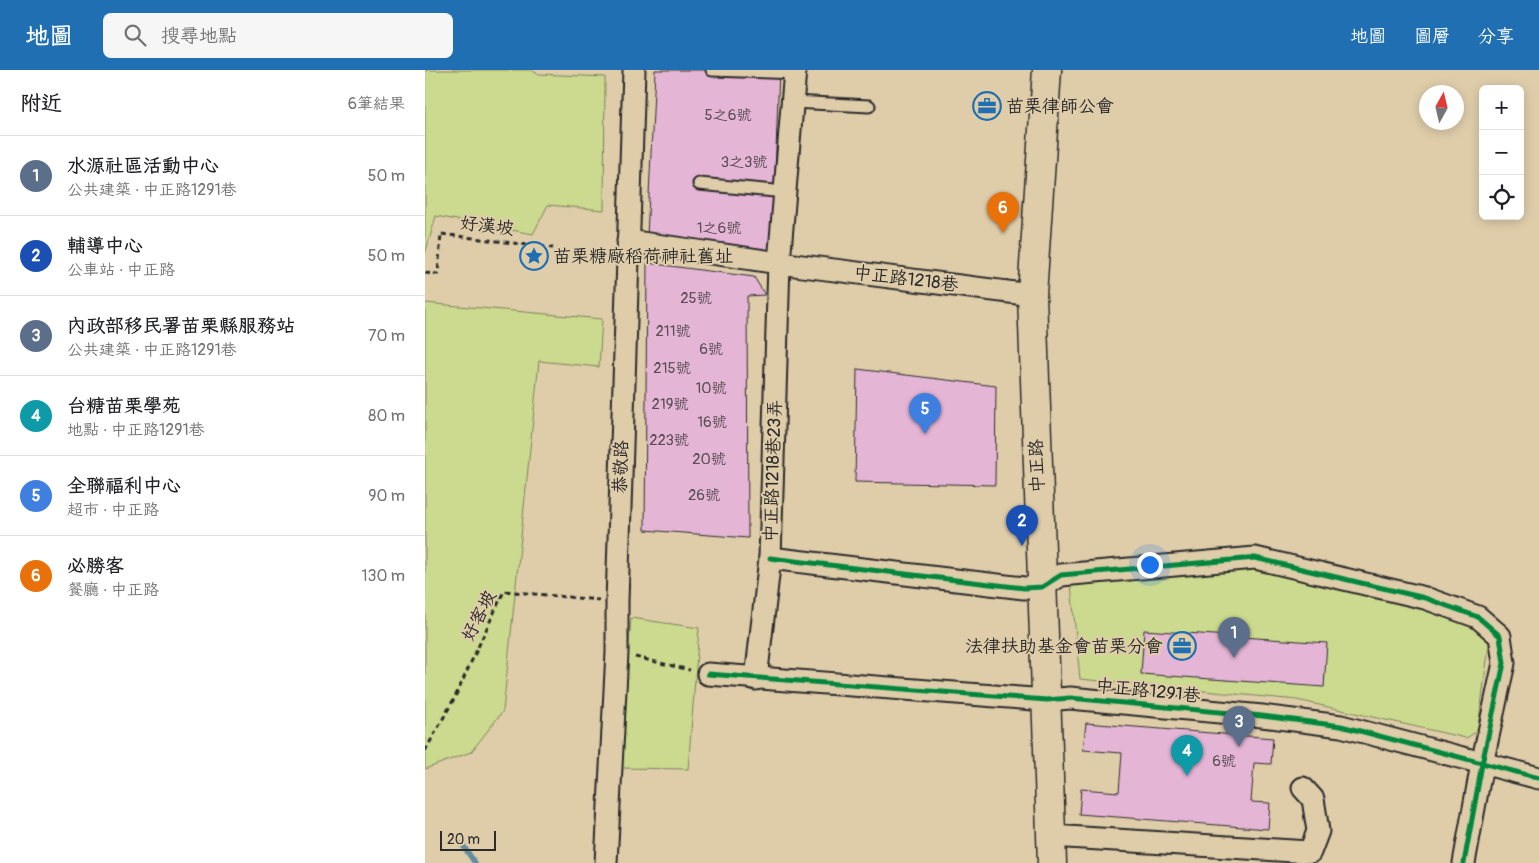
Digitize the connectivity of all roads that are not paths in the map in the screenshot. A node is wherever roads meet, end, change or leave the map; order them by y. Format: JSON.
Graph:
{"nodes":[{"id":1,"x":634,"y":70,"type":"edge"},
{"id":2,"x":712,"y":70,"type":"edge"},
{"id":3,"x":1047,"y":70,"type":"edge"},
{"id":4,"x":795,"y":72,"type":"edge"},
{"id":5,"x":793,"y":102,"type":"junction"},
{"id":6,"x":869,"y":106,"type":"dead end"},
{"id":7,"x":699,"y":184,"type":"dead end"},
{"id":8,"x":785,"y":192,"type":"junction"},
{"id":9,"x":628,"y":241,"type":"junction"},
{"id":10,"x":779,"y":263,"type":"junction"},
{"id":11,"x":1032,"y":295,"type":"junction"},
{"id":12,"x":771,"y":558,"type":"junction"},
{"id":13,"x":1042,"y":587,"type":"junction"},
{"id":14,"x":707,"y":674,"type":"road end"},
{"id":15,"x":756,"y":679,"type":"junction"},
{"id":16,"x":1047,"y":700,"type":"junction"},
{"id":17,"x":1482,"y":764,"type":"junction"},
{"id":18,"x":1539,"y":778,"type":"edge"},
{"id":19,"x":1303,"y":788,"type":"dead end"},
{"id":20,"x":1052,"y":850,"type":"edge"},
{"id":21,"x":607,"y":863,"type":"edge"},
{"id":22,"x":1464,"y":863,"type":"edge"}],
"edges":[{"from":1,"to":9,"type":"street","name":"恭敬路"},
{"from":2,"to":4,"type":"lane"},
{"from":3,"to":11,"type":"street","name":"中正路"},
{"from":4,"to":5,"type":"street"},
{"from":5,"to":6,"type":"lane"},
{"from":5,"to":8,"type":"street"},
{"from":7,"to":8,"type":"lane"},
{"from":8,"to":10,"type":"street"},
{"from":9,"to":10,"type":"street","name":"中正路1218巷"},
{"from":9,"to":21,"type":"street","name":"恭敬路"},
{"from":10,"to":11,"type":"street","name":"中正路1218巷"},
{"from":10,"to":12,"type":"street","name":"中正路1218巷23弄"},
{"from":11,"to":13,"type":"street","name":"中正路"},
{"from":12,"to":13,"type":"street"},
{"from":12,"to":15,"type":"street","name":"中正路1218巷23弄"},
{"from":13,"to":16,"type":"street","name":"中正路"},
{"from":13,"to":17,"type":"street"},
{"from":14,"to":15,"type":"street","name":"中正路1291巷"},
{"from":15,"to":16,"type":"street","name":"中正路1291巷"},
{"from":16,"to":17,"type":"street","name":"中正路1291巷"},
{"from":16,"to":20,"type":"street","name":"中正路"},
{"from":17,"to":18,"type":"street","name":"中正路1291巷"},
{"from":17,"to":22,"type":"street"},
{"from":19,"to":20,"type":"street"}]}
